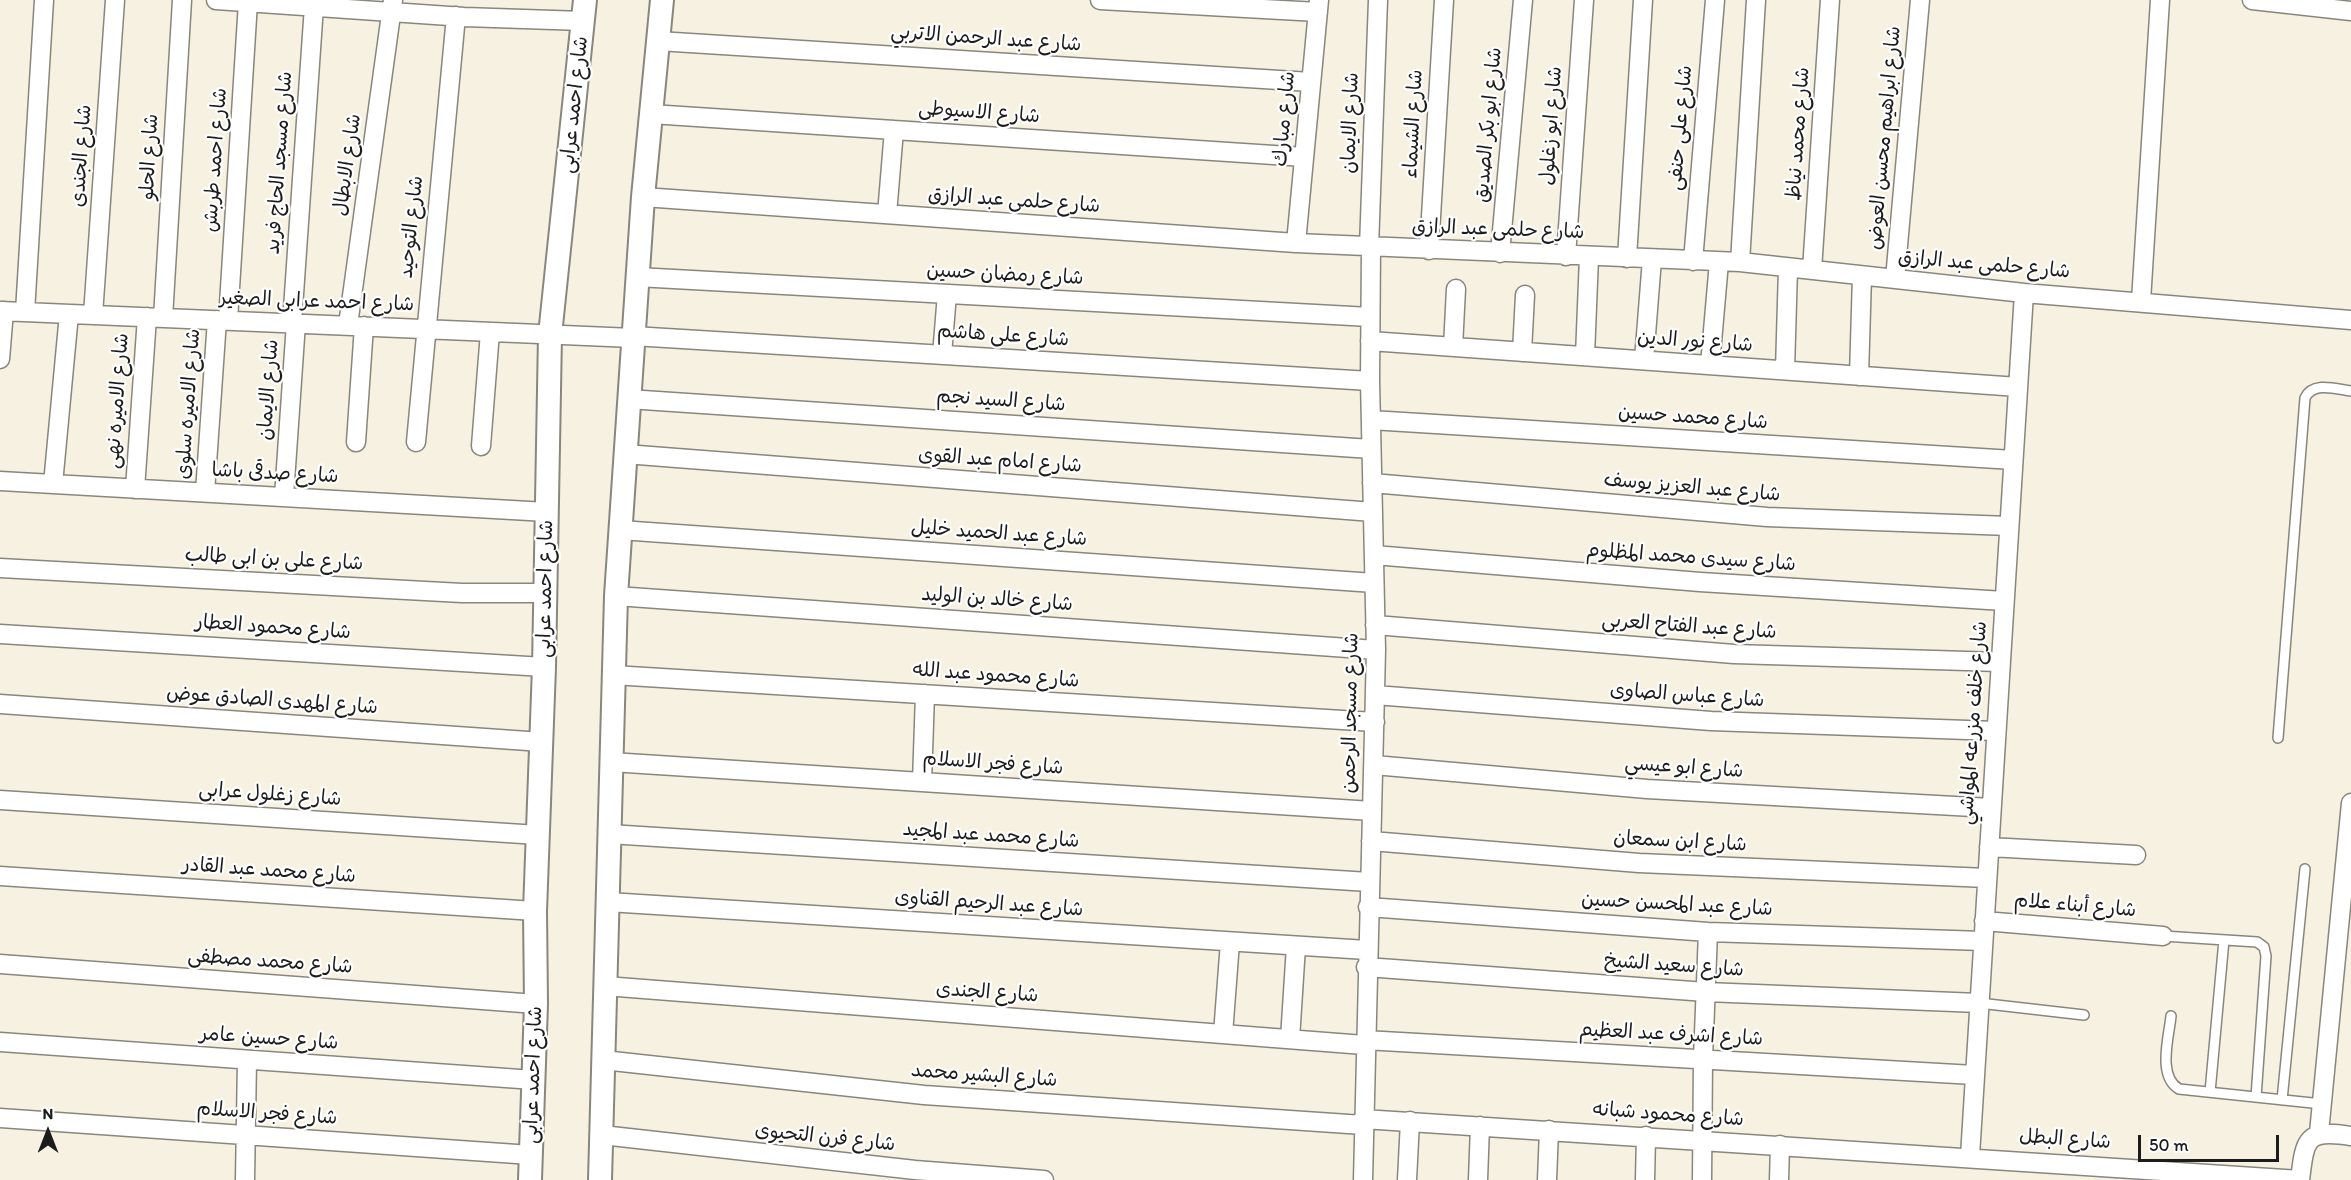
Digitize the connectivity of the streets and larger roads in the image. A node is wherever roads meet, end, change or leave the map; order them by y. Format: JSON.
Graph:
{"nodes":[{"id":1,"x":44,"y":0,"type":"edge"},
{"id":2,"x":116,"y":0,"type":"edge"},
{"id":3,"x":182,"y":0,"type":"edge"},
{"id":4,"x":216,"y":0,"type":"edge"},
{"id":5,"x":662,"y":0,"type":"edge"},
{"id":6,"x":1100,"y":0,"type":"edge"},
{"id":7,"x":1378,"y":0,"type":"edge"},
{"id":8,"x":1444,"y":0,"type":"edge"},
{"id":9,"x":1523,"y":0,"type":"edge"},
{"id":10,"x":1584,"y":0,"type":"edge"},
{"id":11,"x":1642,"y":0,"type":"edge"},
{"id":12,"x":1715,"y":0,"type":"edge"},
{"id":13,"x":1756,"y":0,"type":"edge"},
{"id":14,"x":1830,"y":0,"type":"edge"},
{"id":15,"x":1920,"y":0,"type":"edge"},
{"id":16,"x":2160,"y":0,"type":"edge"},
{"id":17,"x":2252,"y":0,"type":"edge"},
{"id":18,"x":239,"y":1,"type":"edge"},
{"id":19,"x":310,"y":4,"type":"edge"},
{"id":20,"x":341,"y":4,"type":"edge"},
{"id":21,"x":392,"y":6,"type":"edge"},
{"id":22,"x":1318,"y":6,"type":"edge"},
{"id":23,"x":2351,"y":10,"type":"edge"},
{"id":24,"x":462,"y":11,"type":"edge"},
{"id":25,"x":584,"y":11,"type":"edge"},
{"id":26,"x":658,"y":41,"type":"junction"},
{"id":27,"x":1311,"y":82,"type":"junction"},
{"id":28,"x":651,"y":114,"type":"junction"},
{"id":29,"x":894,"y":130,"type":"junction"},
{"id":30,"x":1304,"y":157,"type":"junction"},
{"id":31,"x":643,"y":197,"type":"junction"},
{"id":32,"x":887,"y":214,"type":"junction"},
{"id":33,"x":1296,"y":243,"type":"junction"},
{"id":34,"x":1370,"y":247,"type":"junction"},
{"id":35,"x":1429,"y":250,"type":"junction"},
{"id":36,"x":1500,"y":253,"type":"junction"},
{"id":37,"x":1566,"y":256,"type":"junction"},
{"id":38,"x":1589,"y":256,"type":"junction"},
{"id":39,"x":1627,"y":258,"type":"junction"},
{"id":40,"x":1652,"y":259,"type":"junction"},
{"id":41,"x":1693,"y":261,"type":"junction"},
{"id":42,"x":1719,"y":262,"type":"junction"},
{"id":43,"x":1740,"y":262,"type":"junction"},
{"id":44,"x":1788,"y":268,"type":"junction"},
{"id":45,"x":1812,"y":270,"type":"junction"},
{"id":46,"x":1862,"y":276,"type":"junction"},
{"id":47,"x":637,"y":277,"type":"junction"},
{"id":48,"x":1895,"y":279,"type":"junction"},
{"id":49,"x":1456,"y":289,"type":"dead end"},
{"id":50,"x":2024,"y":293,"type":"junction"},
{"id":51,"x":947,"y":294,"type":"junction"},
{"id":52,"x":1525,"y":296,"type":"dead end"},
{"id":53,"x":2141,"y":301,"type":"junction"},
{"id":54,"x":2,"y":311,"type":"edge"},
{"id":55,"x":25,"y":312,"type":"junction"},
{"id":56,"x":69,"y":314,"type":"junction"},
{"id":57,"x":93,"y":315,"type":"junction"},
{"id":58,"x":155,"y":317,"type":"junction"},
{"id":59,"x":1370,"y":317,"type":"junction"},
{"id":60,"x":223,"y":320,"type":"junction"},
{"id":61,"x":2351,"y":320,"type":"edge"},
{"id":62,"x":294,"y":323,"type":"junction"},
{"id":63,"x":356,"y":325,"type":"junction"},
{"id":64,"x":425,"y":329,"type":"junction"},
{"id":65,"x":490,"y":332,"type":"junction"},
{"id":66,"x":550,"y":335,"type":"junction"},
{"id":67,"x":633,"y":337,"type":"junction"},
{"id":68,"x":1370,"y":341,"type":"junction"},
{"id":69,"x":1453,"y":347,"type":"junction"},
{"id":70,"x":1522,"y":352,"type":"junction"},
{"id":71,"x":942,"y":355,"type":"junction"},
{"id":72,"x":1585,"y":356,"type":"junction"},
{"id":73,"x":0,"y":359,"type":"edge"},
{"id":74,"x":1644,"y":360,"type":"junction"},
{"id":75,"x":1710,"y":365,"type":"junction"},
{"id":76,"x":1785,"y":370,"type":"junction"},
{"id":77,"x":1860,"y":376,"type":"junction"},
{"id":78,"x":1370,"y":381,"type":"junction"},
{"id":79,"x":2018,"y":387,"type":"junction"},
{"id":80,"x":628,"y":399,"type":"junction"},
{"id":81,"x":1371,"y":420,"type":"junction"},
{"id":82,"x":356,"y":442,"type":"dead end"},
{"id":83,"x":416,"y":442,"type":"dead end"},
{"id":84,"x":481,"y":446,"type":"dead end"},
{"id":85,"x":1371,"y":449,"type":"junction"},
{"id":86,"x":625,"y":454,"type":"junction"},
{"id":87,"x":2013,"y":460,"type":"junction"},
{"id":88,"x":0,"y":482,"type":"edge"},
{"id":89,"x":1372,"y":483,"type":"junction"},
{"id":90,"x":53,"y":484,"type":"junction"},
{"id":91,"x":135,"y":489,"type":"junction"},
{"id":92,"x":205,"y":492,"type":"junction"},
{"id":93,"x":284,"y":496,"type":"junction"},
{"id":94,"x":547,"y":512,"type":"junction"},
{"id":95,"x":1373,"y":512,"type":"junction"},
{"id":96,"x":2009,"y":526,"type":"junction"},
{"id":97,"x":620,"y":530,"type":"junction"},
{"id":98,"x":1374,"y":555,"type":"junction"},
{"id":99,"x":0,"y":568,"type":"edge"},
{"id":100,"x":1374,"y":583,"type":"junction"},
{"id":101,"x":546,"y":593,"type":"junction"},
{"id":102,"x":616,"y":596,"type":"junction"},
{"id":103,"x":2004,"y":601,"type":"junction"},
{"id":104,"x":1376,"y":625,"type":"junction"},
{"id":105,"x":0,"y":634,"type":"edge"},
{"id":106,"x":1376,"y":650,"type":"junction"},
{"id":107,"x":2000,"y":662,"type":"junction"},
{"id":108,"x":544,"y":667,"type":"junction"},
{"id":109,"x":614,"y":675,"type":"junction"},
{"id":110,"x":925,"y":694,"type":"junction"},
{"id":111,"x":1376,"y":695,"type":"junction"},
{"id":112,"x":0,"y":704,"type":"edge"},
{"id":113,"x":1375,"y":722,"type":"junction"},
{"id":114,"x":1996,"y":731,"type":"junction"},
{"id":115,"x":542,"y":742,"type":"junction"},
{"id":116,"x":611,"y":762,"type":"junction"},
{"id":117,"x":1374,"y":765,"type":"junction"},
{"id":118,"x":922,"y":782,"type":"junction"},
{"id":119,"x":0,"y":800,"type":"edge"},
{"id":120,"x":2351,"y":803,"type":"edge"},
{"id":121,"x":1991,"y":808,"type":"junction"},
{"id":122,"x":1372,"y":811,"type":"junction"},
{"id":123,"x":609,"y":834,"type":"junction"},
{"id":124,"x":538,"y":835,"type":"junction"},
{"id":125,"x":1371,"y":842,"type":"junction"},
{"id":126,"x":1989,"y":847,"type":"junction"},
{"id":127,"x":2136,"y":855,"type":"dead end"},
{"id":128,"x":0,"y":876,"type":"edge"},
{"id":129,"x":1987,"y":878,"type":"junction"},
{"id":130,"x":1369,"y":882,"type":"junction"},
{"id":131,"x":608,"y":902,"type":"junction"},
{"id":132,"x":1368,"y":907,"type":"junction"},
{"id":133,"x":535,"y":912,"type":"junction"},
{"id":134,"x":1984,"y":921,"type":"junction"},
{"id":135,"x":1708,"y":932,"type":"junction"},
{"id":136,"x":2163,"y":936,"type":"road end"},
{"id":137,"x":1983,"y":941,"type":"junction"},
{"id":138,"x":1230,"y":942,"type":"junction"},
{"id":139,"x":1296,"y":946,"type":"junction"},
{"id":140,"x":1366,"y":959,"type":"junction"},
{"id":141,"x":0,"y":964,"type":"edge"},
{"id":142,"x":605,"y":986,"type":"junction"},
{"id":143,"x":1706,"y":992,"type":"junction"},
{"id":144,"x":1979,"y":1003,"type":"junction"},
{"id":145,"x":536,"y":1004,"type":"junction"},
{"id":146,"x":1224,"y":1034,"type":"junction"},
{"id":147,"x":1290,"y":1039,"type":"junction"},
{"id":148,"x":0,"y":1042,"type":"edge"},
{"id":149,"x":1365,"y":1042,"type":"junction"},
{"id":150,"x":1703,"y":1059,"type":"junction"},
{"id":151,"x":247,"y":1060,"type":"junction"},
{"id":152,"x":603,"y":1060,"type":"junction"},
{"id":153,"x":1974,"y":1076,"type":"junction"},
{"id":154,"x":534,"y":1080,"type":"junction"},
{"id":155,"x":0,"y":1118,"type":"edge"},
{"id":156,"x":1363,"y":1122,"type":"junction"},
{"id":157,"x":1410,"y":1122,"type":"junction"},
{"id":158,"x":1480,"y":1126,"type":"junction"},
{"id":159,"x":1549,"y":1130,"type":"junction"},
{"id":160,"x":2325,"y":1133,"type":"junction"},
{"id":161,"x":245,"y":1135,"type":"junction"},
{"id":162,"x":602,"y":1136,"type":"junction"},
{"id":163,"x":1646,"y":1136,"type":"junction"},
{"id":164,"x":2351,"y":1136,"type":"edge"},
{"id":165,"x":1702,"y":1140,"type":"junction"},
{"id":166,"x":1780,"y":1144,"type":"junction"},
{"id":167,"x":531,"y":1155,"type":"junction"},
{"id":168,"x":1970,"y":1156,"type":"junction"},
{"id":169,"x":245,"y":1180,"type":"edge"},
{"id":170,"x":530,"y":1180,"type":"edge"},
{"id":171,"x":600,"y":1180,"type":"edge"},
{"id":172,"x":1044,"y":1180,"type":"edge"},
{"id":173,"x":1363,"y":1180,"type":"edge"},
{"id":174,"x":1407,"y":1180,"type":"edge"},
{"id":175,"x":1478,"y":1180,"type":"edge"},
{"id":176,"x":1547,"y":1180,"type":"edge"},
{"id":177,"x":1645,"y":1180,"type":"edge"},
{"id":178,"x":1702,"y":1180,"type":"edge"},
{"id":179,"x":1779,"y":1180,"type":"edge"},
{"id":180,"x":2300,"y":1180,"type":"edge"}],
"edges":[{"from":1,"to":55,"type":"street"},
{"from":2,"to":57,"type":"street","name":"شارع الجندى"},
{"from":3,"to":58,"type":"street","name":"شارع الحلو"},
{"from":4,"to":18,"type":"street"},
{"from":5,"to":26,"type":"street"},
{"from":6,"to":22,"type":"street"},
{"from":7,"to":34,"type":"street","name":"شارع الايمان"},
{"from":8,"to":35,"type":"street","name":"شارع الشيماء"},
{"from":9,"to":36,"type":"street","name":"شارع ابو بكر الصديق"},
{"from":10,"to":37,"type":"street","name":"شارع ابو زغلول"},
{"from":11,"to":39,"type":"street"},
{"from":12,"to":41,"type":"street","name":"شارع على حنفى"},
{"from":13,"to":43,"type":"street"},
{"from":14,"to":45,"type":"street","name":"شارع محمد نياظ"},
{"from":15,"to":48,"type":"street","name":"شارع ابراهيم محسن العوض"},
{"from":16,"to":53,"type":"street"},
{"from":17,"to":23,"type":"street"},
{"from":18,"to":19,"type":"street"},
{"from":18,"to":60,"type":"street","name":"شارع احمد طربش"},
{"from":19,"to":20,"type":"street"},
{"from":19,"to":62,"type":"street","name":"شارع مسجد الحاج فريد"},
{"from":20,"to":21,"type":"street"},
{"from":21,"to":24,"type":"street"},
{"from":21,"to":63,"type":"street","name":"شارع الابطال"},
{"from":22,"to":27,"type":"street","name":"شارع مبارك"},
{"from":24,"to":25,"type":"street"},
{"from":24,"to":64,"type":"street","name":"شارع التوحيد"},
{"from":25,"to":66,"type":"street","name":"شارع احمد عرابى"},
{"from":26,"to":27,"type":"street","name":"شارع عبد الرحمن الاتربي"},
{"from":26,"to":28,"type":"street"},
{"from":27,"to":30,"type":"street","name":"شارع مبارك"},
{"from":28,"to":29,"type":"street","name":"شارع الاسيوطى"},
{"from":28,"to":31,"type":"street"},
{"from":29,"to":30,"type":"street","name":"شارع الاسيوطى"},
{"from":29,"to":32,"type":"street"},
{"from":30,"to":33,"type":"street","name":"شارع مبارك"},
{"from":31,"to":32,"type":"street","name":"شارع حلمى عبد الرازق"},
{"from":31,"to":47,"type":"street"},
{"from":32,"to":33,"type":"street","name":"شارع حلمى عبد الرازق"},
{"from":33,"to":34,"type":"street","name":"شارع حلمى عبد الرازق"},
{"from":34,"to":35,"type":"street","name":"شارع حلمى عبد الرازق"},
{"from":34,"to":59,"type":"street","name":"شارع مسجد الرحمن"},
{"from":35,"to":36,"type":"street","name":"شارع حلمى عبد الرازق"},
{"from":36,"to":37,"type":"street","name":"شارع حلمى عبد الرازق"},
{"from":37,"to":38,"type":"street","name":"شارع حلمى عبد الرازق"},
{"from":38,"to":39,"type":"street","name":"شارع حلمى عبد الرازق"},
{"from":38,"to":72,"type":"street"},
{"from":39,"to":40,"type":"street","name":"شارع حلمى عبد الرازق"},
{"from":40,"to":41,"type":"street","name":"شارع حلمى عبد الرازق"},
{"from":40,"to":74,"type":"street"},
{"from":41,"to":42,"type":"street","name":"شارع حلمى عبد الرازق"},
{"from":42,"to":43,"type":"street","name":"شارع حلمى عبد الرازق"},
{"from":42,"to":75,"type":"street"},
{"from":43,"to":44,"type":"street","name":"شارع حلمى عبد الرازق"},
{"from":44,"to":45,"type":"street","name":"شارع حلمى عبد الرازق"},
{"from":44,"to":76,"type":"street"},
{"from":45,"to":46,"type":"street","name":"شارع حلمى عبد الرازق"},
{"from":46,"to":48,"type":"street","name":"شارع حلمى عبد الرازق"},
{"from":46,"to":77,"type":"street"},
{"from":47,"to":51,"type":"street","name":"شارع رمضان حسين"},
{"from":47,"to":67,"type":"street"},
{"from":48,"to":50,"type":"street","name":"شارع حلمى عبد الرازق"},
{"from":49,"to":69,"type":"street"},
{"from":50,"to":53,"type":"street","name":"شارع حلمى عبد الرازق"},
{"from":50,"to":79,"type":"street","name":"شارع خلف مزرعه المواشي"},
{"from":51,"to":59,"type":"street","name":"شارع رمضان حسين"},
{"from":51,"to":71,"type":"street"},
{"from":52,"to":70,"type":"street"},
{"from":53,"to":61,"type":"street","name":"شارع حلمى عبد الرازق"},
{"from":54,"to":55,"type":"street","name":"شارع احمد عرابى الصغير"},
{"from":54,"to":73,"type":"street"},
{"from":55,"to":56,"type":"street","name":"شارع احمد عرابى الصغير"},
{"from":56,"to":57,"type":"street","name":"شارع احمد عرابى الصغير"},
{"from":56,"to":90,"type":"street"},
{"from":57,"to":58,"type":"street","name":"شارع احمد عرابى الصغير"},
{"from":58,"to":60,"type":"street","name":"شارع احمد عرابى الصغير"},
{"from":58,"to":91,"type":"street","name":"شارع الاميره نهى"},
{"from":59,"to":68,"type":"street","name":"شارع مسجد الرحمن"},
{"from":60,"to":62,"type":"street","name":"شارع احمد عرابى الصغير"},
{"from":60,"to":92,"type":"street","name":"شارع الاميره سلوى"},
{"from":62,"to":63,"type":"street","name":"شارع احمد عرابى الصغير"},
{"from":62,"to":93,"type":"street","name":"شارع الايمان"},
{"from":63,"to":64,"type":"street","name":"شارع احمد عرابى الصغير"},
{"from":63,"to":82,"type":"street","name":"شارع الابطال"},
{"from":64,"to":65,"type":"street","name":"شارع احمد عرابى الصغير"},
{"from":64,"to":83,"type":"street","name":"شارع التوحيد"},
{"from":65,"to":66,"type":"street","name":"شارع احمد عرابى الصغير"},
{"from":65,"to":84,"type":"street"},
{"from":66,"to":67,"type":"street","name":"شارع احمد عرابى الصغير"},
{"from":66,"to":94,"type":"street","name":"شارع احمد عرابى"},
{"from":67,"to":71,"type":"street","name":"شارع على هاشم"},
{"from":67,"to":80,"type":"street"},
{"from":68,"to":69,"type":"street","name":"شارع نور الدين"},
{"from":68,"to":78,"type":"street","name":"شارع مسجد الرحمن"},
{"from":69,"to":70,"type":"street","name":"شارع نور الدين"},
{"from":70,"to":72,"type":"street","name":"شارع نور الدين"},
{"from":71,"to":78,"type":"street","name":"شارع على هاشم"},
{"from":72,"to":74,"type":"street","name":"شارع نور الدين"},
{"from":74,"to":75,"type":"street","name":"شارع نور الدين"},
{"from":75,"to":76,"type":"street","name":"شارع نور الدين"},
{"from":76,"to":77,"type":"street","name":"شارع نور الدين"},
{"from":77,"to":79,"type":"street","name":"شارع نور الدين"},
{"from":78,"to":81,"type":"street","name":"شارع مسجد الرحمن"},
{"from":79,"to":87,"type":"street","name":"شارع خلف مزرعه المواشي"},
{"from":80,"to":85,"type":"street","name":"شارع السيد نجم"},
{"from":80,"to":86,"type":"street"},
{"from":81,"to":85,"type":"street","name":"شارع مسجد الرحمن"},
{"from":81,"to":87,"type":"street","name":"شارع محمد حسين"},
{"from":85,"to":89,"type":"street","name":"شارع مسجد الرحمن"},
{"from":86,"to":95,"type":"street","name":"شارع امام عبد القوى"},
{"from":86,"to":97,"type":"street"},
{"from":87,"to":96,"type":"street","name":"شارع خلف مزرعه المواشي"},
{"from":88,"to":90,"type":"street","name":"شارع صدقى باشا"},
{"from":89,"to":95,"type":"street","name":"شارع مسجد الرحمن"},
{"from":89,"to":96,"type":"street","name":"شارع عبد العزيز يوسف"},
{"from":90,"to":91,"type":"street","name":"شارع صدقى باشا"},
{"from":91,"to":92,"type":"street","name":"شارع صدقى باشا"},
{"from":92,"to":93,"type":"street","name":"شارع صدقى باشا"},
{"from":93,"to":94,"type":"street","name":"شارع صدقى باشا"},
{"from":94,"to":101,"type":"street","name":"شارع احمد عرابى"},
{"from":95,"to":98,"type":"street","name":"شارع مسجد الرحمن"},
{"from":96,"to":103,"type":"street","name":"شارع خلف مزرعه المواشي"},
{"from":97,"to":100,"type":"street","name":"شارع عبد الحميد خليل"},
{"from":97,"to":102,"type":"street"},
{"from":98,"to":100,"type":"street","name":"شارع مسجد الرحمن"},
{"from":98,"to":103,"type":"street","name":"شارع سيدى محمد المظلوم"},
{"from":99,"to":101,"type":"street","name":"شارع على بن ابى طالب"},
{"from":100,"to":104,"type":"street","name":"شارع مسجد الرحمن"},
{"from":101,"to":108,"type":"street","name":"شارع احمد عرابى"},
{"from":102,"to":106,"type":"street","name":"شارع خالد بن الوليد"},
{"from":102,"to":109,"type":"street"},
{"from":103,"to":107,"type":"street","name":"شارع خلف مزرعه المواشي"},
{"from":104,"to":106,"type":"street","name":"شارع مسجد الرحمن"},
{"from":104,"to":107,"type":"street","name":"شارع عبد الفتاح العربى"},
{"from":105,"to":108,"type":"street","name":"شارع محمود العطار"},
{"from":106,"to":111,"type":"street","name":"شارع مسجد الرحمن"},
{"from":107,"to":114,"type":"street","name":"شارع خلف مزرعه المواشي"},
{"from":108,"to":115,"type":"street","name":"شارع احمد عرابى"},
{"from":109,"to":110,"type":"street","name":"شارع محمود عبد الله"},
{"from":109,"to":116,"type":"street"},
{"from":110,"to":113,"type":"street","name":"شارع محمود عبد الله"},
{"from":110,"to":118,"type":"street"},
{"from":111,"to":113,"type":"street","name":"شارع مسجد الرحمن"},
{"from":111,"to":114,"type":"street","name":"شارع عباس الصاوى"},
{"from":112,"to":115,"type":"street","name":"شارع المهدى الصادق عوض"},
{"from":113,"to":117,"type":"street","name":"شارع مسجد الرحمن"},
{"from":114,"to":121,"type":"street","name":"شارع خلف مزرعه المواشي"},
{"from":115,"to":124,"type":"street","name":"شارع احمد عرابى"},
{"from":116,"to":118,"type":"street","name":"شارع فجر الاسلام"},
{"from":116,"to":123,"type":"street"},
{"from":117,"to":121,"type":"street","name":"شارع ابو عيسي"},
{"from":117,"to":122,"type":"street","name":"شارع مسجد الرحمن"},
{"from":118,"to":122,"type":"street","name":"شارع فجر الاسلام"},
{"from":119,"to":124,"type":"street","name":"شارع زغلول عرابى"},
{"from":120,"to":160,"type":"street"},
{"from":121,"to":126,"type":"street","name":"شارع خلف مزرعه المواشي"},
{"from":122,"to":125,"type":"street","name":"شارع مسجد الرحمن"},
{"from":123,"to":130,"type":"street","name":"شارع محمد عبد المجيد"},
{"from":123,"to":131,"type":"street"},
{"from":124,"to":133,"type":"street","name":"شارع احمد عرابى"},
{"from":125,"to":129,"type":"street","name":"شارع ابن سمعان"},
{"from":125,"to":130,"type":"street","name":"شارع مسجد الرحمن"},
{"from":126,"to":127,"type":"street"},
{"from":126,"to":129,"type":"street","name":"شارع خلف مزرعه المواشي"},
{"from":128,"to":133,"type":"street","name":"شارع محمد عبد القادر"},
{"from":129,"to":134,"type":"street","name":"شارع خلف مزرعه المواشي"},
{"from":130,"to":132,"type":"street","name":"شارع مسجد الرحمن"},
{"from":131,"to":138,"type":"street","name":"شارع عبد الرحيم القناوى"},
{"from":131,"to":142,"type":"street"},
{"from":132,"to":135,"type":"street","name":"شارع عبد المحسن حسين"},
{"from":132,"to":140,"type":"street","name":"شارع مسجد الرحمن"},
{"from":133,"to":145,"type":"street","name":"شارع احمد عرابى"},
{"from":134,"to":136,"type":"street","name":"شارع أبناء علام"},
{"from":134,"to":137,"type":"street","name":"شارع خلف مزرعه المواشي"},
{"from":135,"to":137,"type":"street","name":"شارع عبد المحسن حسين"},
{"from":135,"to":143,"type":"street"},
{"from":137,"to":144,"type":"street","name":"شارع خلف مزرعه المواشي"},
{"from":138,"to":139,"type":"street","name":"شارع عبد الرحيم القناوى"},
{"from":138,"to":146,"type":"street"},
{"from":139,"to":140,"type":"street","name":"شارع عبد الرحيم القناوى"},
{"from":139,"to":147,"type":"street"},
{"from":140,"to":143,"type":"street","name":"شارع سعيد الشيخ"},
{"from":140,"to":149,"type":"street","name":"شارع مسجد الرحمن"},
{"from":141,"to":145,"type":"street","name":"شارع محمد مصطفى"},
{"from":142,"to":146,"type":"street","name":"شارع الجندى"},
{"from":142,"to":152,"type":"street"},
{"from":143,"to":144,"type":"street","name":"شارع سعيد الشيخ"},
{"from":143,"to":150,"type":"street"},
{"from":144,"to":153,"type":"street","name":"شارع خلف مزرعه المواشي"},
{"from":145,"to":154,"type":"street","name":"شارع احمد عرابى"},
{"from":146,"to":147,"type":"street","name":"شارع الجندى"},
{"from":147,"to":149,"type":"street","name":"شارع الجندى"},
{"from":148,"to":151,"type":"street","name":"شارع حسين عامر"},
{"from":149,"to":150,"type":"street","name":"شارع اشرف عبد العظيم"},
{"from":149,"to":156,"type":"street","name":"شارع مسجد الرحمن"},
{"from":150,"to":153,"type":"street","name":"شارع اشرف عبد العظيم"},
{"from":150,"to":165,"type":"street"},
{"from":151,"to":154,"type":"street","name":"شارع حسين عامر"},
{"from":151,"to":161,"type":"street"},
{"from":152,"to":156,"type":"street","name":"شارع البشير محمد"},
{"from":152,"to":162,"type":"street"},
{"from":153,"to":168,"type":"street","name":"شارع خلف مزرعه المواشي"},
{"from":154,"to":167,"type":"street","name":"شارع احمد عرابى"},
{"from":155,"to":161,"type":"street","name":"شارع فجر الاسلام"},
{"from":156,"to":157,"type":"street","name":"شارع محمود شبانه"},
{"from":156,"to":173,"type":"street","name":"شارع مسجد الرحمن"},
{"from":157,"to":158,"type":"street","name":"شارع محمود شبانه"},
{"from":157,"to":174,"type":"street"},
{"from":158,"to":159,"type":"street","name":"شارع محمود شبانه"},
{"from":158,"to":175,"type":"street"},
{"from":159,"to":163,"type":"street","name":"شارع محمود شبانه"},
{"from":159,"to":176,"type":"street"},
{"from":160,"to":164,"type":"street"},
{"from":160,"to":180,"type":"street"},
{"from":161,"to":167,"type":"street","name":"شارع فجر الاسلام"},
{"from":161,"to":169,"type":"street"},
{"from":162,"to":171,"type":"street"},
{"from":162,"to":172,"type":"street","name":"شارع فرن التحيوى"},
{"from":163,"to":165,"type":"street","name":"شارع محمود شبانه"},
{"from":163,"to":177,"type":"street"},
{"from":165,"to":166,"type":"street","name":"شارع محمود شبانه"},
{"from":165,"to":178,"type":"street"},
{"from":166,"to":168,"type":"street","name":"شارع محمود شبانه"},
{"from":166,"to":179,"type":"street"},
{"from":167,"to":170,"type":"street","name":"شارع احمد عرابى"},
{"from":168,"to":180,"type":"street","name":"شارع البطل"}]}
